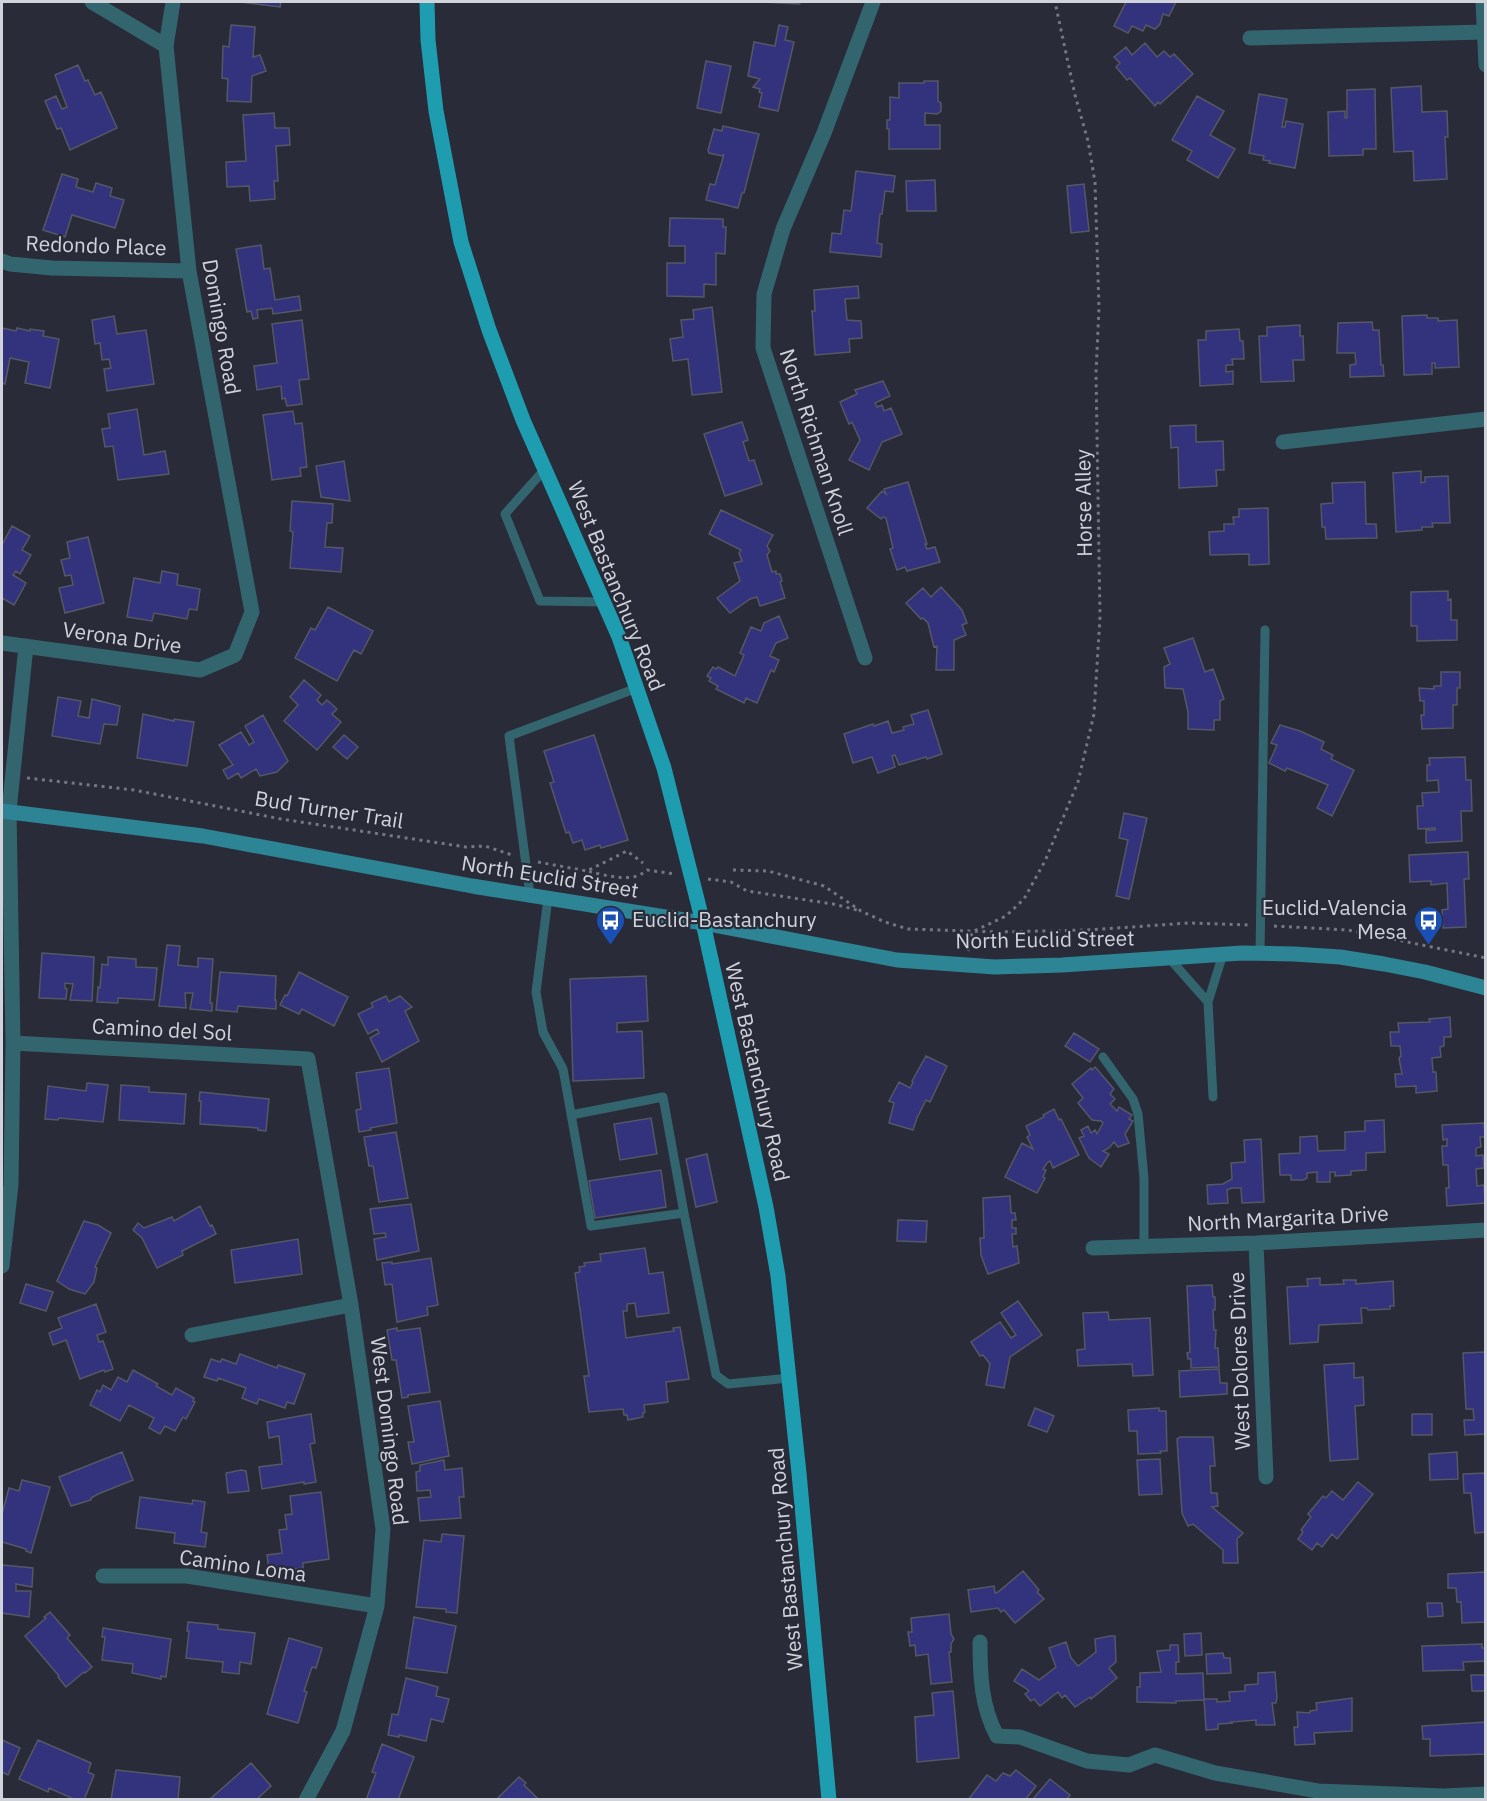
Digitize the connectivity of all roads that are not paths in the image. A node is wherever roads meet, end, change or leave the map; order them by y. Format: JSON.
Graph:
{"nodes":[{"id":1,"x":92,"y":2,"type":"edge"},
{"id":2,"x":173,"y":2,"type":"edge"},
{"id":3,"x":427,"y":2,"type":"edge"},
{"id":4,"x":873,"y":2,"type":"edge"},
{"id":5,"x":1483,"y":2,"type":"edge"},
{"id":6,"x":1484,"y":32,"type":"junction"},
{"id":7,"x":1250,"y":38,"type":"dead end"},
{"id":8,"x":166,"y":46,"type":"junction"},
{"id":9,"x":1485,"y":64,"type":"edge"},
{"id":10,"x":2,"y":261,"type":"edge"},
{"id":11,"x":189,"y":270,"type":"junction"},
{"id":12,"x":1485,"y":419,"type":"edge"},
{"id":13,"x":1283,"y":442,"type":"dead end"},
{"id":14,"x":544,"y":469,"type":"junction"},
{"id":15,"x":604,"y":602,"type":"junction"},
{"id":16,"x":1265,"y":630,"type":"dead end"},
{"id":17,"x":2,"y":643,"type":"edge"},
{"id":18,"x":26,"y":646,"type":"junction"},
{"id":19,"x":235,"y":655,"type":"joint"},
{"id":20,"x":865,"y":658,"type":"dead end"},
{"id":21,"x":637,"y":688,"type":"junction"},
{"id":22,"x":5,"y":811,"type":"edge"},
{"id":23,"x":530,"y":895,"type":"junction"},
{"id":24,"x":548,"y":898,"type":"junction"},
{"id":25,"x":703,"y":923,"type":"junction"},
{"id":26,"x":1260,"y":953,"type":"junction"},
{"id":27,"x":1224,"y":954,"type":"junction"},
{"id":28,"x":1169,"y":958,"type":"junction"},
{"id":29,"x":1485,"y":988,"type":"edge"},
{"id":30,"x":1208,"y":1002,"type":"junction"},
{"id":31,"x":13,"y":1043,"type":"junction"},
{"id":32,"x":1103,"y":1057,"type":"dead end"},
{"id":33,"x":308,"y":1059,"type":"joint"},
{"id":34,"x":1213,"y":1097,"type":"dead end"},
{"id":35,"x":571,"y":1115,"type":"junction"},
{"id":36,"x":684,"y":1212,"type":"junction"},
{"id":37,"x":1485,"y":1230,"type":"edge"},
{"id":38,"x":1256,"y":1243,"type":"junction"},
{"id":39,"x":1144,"y":1246,"type":"junction"},
{"id":40,"x":1093,"y":1248,"type":"dead end"},
{"id":41,"x":2,"y":1266,"type":"edge"},
{"id":42,"x":351,"y":1305,"type":"junction"},
{"id":43,"x":192,"y":1335,"type":"dead end"},
{"id":44,"x":789,"y":1378,"type":"junction"},
{"id":45,"x":1266,"y":1477,"type":"dead end"},
{"id":46,"x":103,"y":1576,"type":"dead end"},
{"id":47,"x":377,"y":1606,"type":"junction"},
{"id":48,"x":980,"y":1642,"type":"dead end"},
{"id":49,"x":1485,"y":1794,"type":"edge"},
{"id":50,"x":306,"y":1800,"type":"edge"},
{"id":51,"x":829,"y":1800,"type":"edge"}],
"edges":[{"from":1,"to":8,"type":"street"},
{"from":2,"to":8,"type":"street","name":"Domingo Road"},
{"from":3,"to":14,"type":"main road","name":"West Bastanchury Road"},
{"from":4,"to":20,"type":"street","name":"North Richman Knoll"},
{"from":5,"to":6,"type":"street"},
{"from":6,"to":7,"type":"street"},
{"from":6,"to":9,"type":"street"},
{"from":8,"to":11,"type":"street","name":"Domingo Road"},
{"from":10,"to":11,"type":"street","name":"Redondo Place"},
{"from":11,"to":19,"type":"street","name":"Domingo Road"},
{"from":12,"to":13,"type":"street"},
{"from":14,"to":15,"type":"main road","name":"West Bastanchury Road"},
{"from":14,"to":15,"type":"lane"},
{"from":15,"to":21,"type":"main road","name":"West Bastanchury Road"},
{"from":16,"to":26,"type":"lane"},
{"from":17,"to":18,"type":"street","name":"Verona Drive"},
{"from":18,"to":19,"type":"street","name":"Verona Drive"},
{"from":18,"to":22,"type":"street"},
{"from":21,"to":23,"type":"lane"},
{"from":21,"to":25,"type":"main road","name":"West Bastanchury Road"},
{"from":22,"to":23,"type":"main road","name":"North Euclid Street"},
{"from":22,"to":31,"type":"street"},
{"from":23,"to":24,"type":"main road","name":"North Euclid Street"},
{"from":24,"to":25,"type":"main road","name":"North Euclid Street"},
{"from":24,"to":35,"type":"lane"},
{"from":25,"to":28,"type":"main road","name":"North Euclid Street"},
{"from":25,"to":44,"type":"main road","name":"West Bastanchury Road"},
{"from":26,"to":27,"type":"main road","name":"North Euclid Street"},
{"from":26,"to":29,"type":"main road","name":"North Euclid Street"},
{"from":27,"to":28,"type":"main road","name":"North Euclid Street"},
{"from":27,"to":30,"type":"lane"},
{"from":28,"to":30,"type":"lane"},
{"from":30,"to":34,"type":"lane"},
{"from":31,"to":33,"type":"street","name":"Camino del Sol"},
{"from":31,"to":41,"type":"street"},
{"from":32,"to":39,"type":"lane"},
{"from":33,"to":42,"type":"street","name":"West Domingo Road"},
{"from":35,"to":36,"type":"lane"},
{"from":35,"to":36,"type":"lane"},
{"from":36,"to":44,"type":"lane"},
{"from":37,"to":38,"type":"street","name":"North Margarita Drive"},
{"from":38,"to":39,"type":"street","name":"North Margarita Drive"},
{"from":38,"to":45,"type":"street","name":"West Dolores Drive"},
{"from":39,"to":40,"type":"street","name":"North Margarita Drive"},
{"from":42,"to":43,"type":"street"},
{"from":42,"to":47,"type":"street","name":"West Domingo Road"},
{"from":44,"to":51,"type":"main road","name":"West Bastanchury Road"},
{"from":46,"to":47,"type":"street","name":"Camino Loma"},
{"from":47,"to":50,"type":"street","name":"West Domingo Road"},
{"from":48,"to":49,"type":"street"}]}
